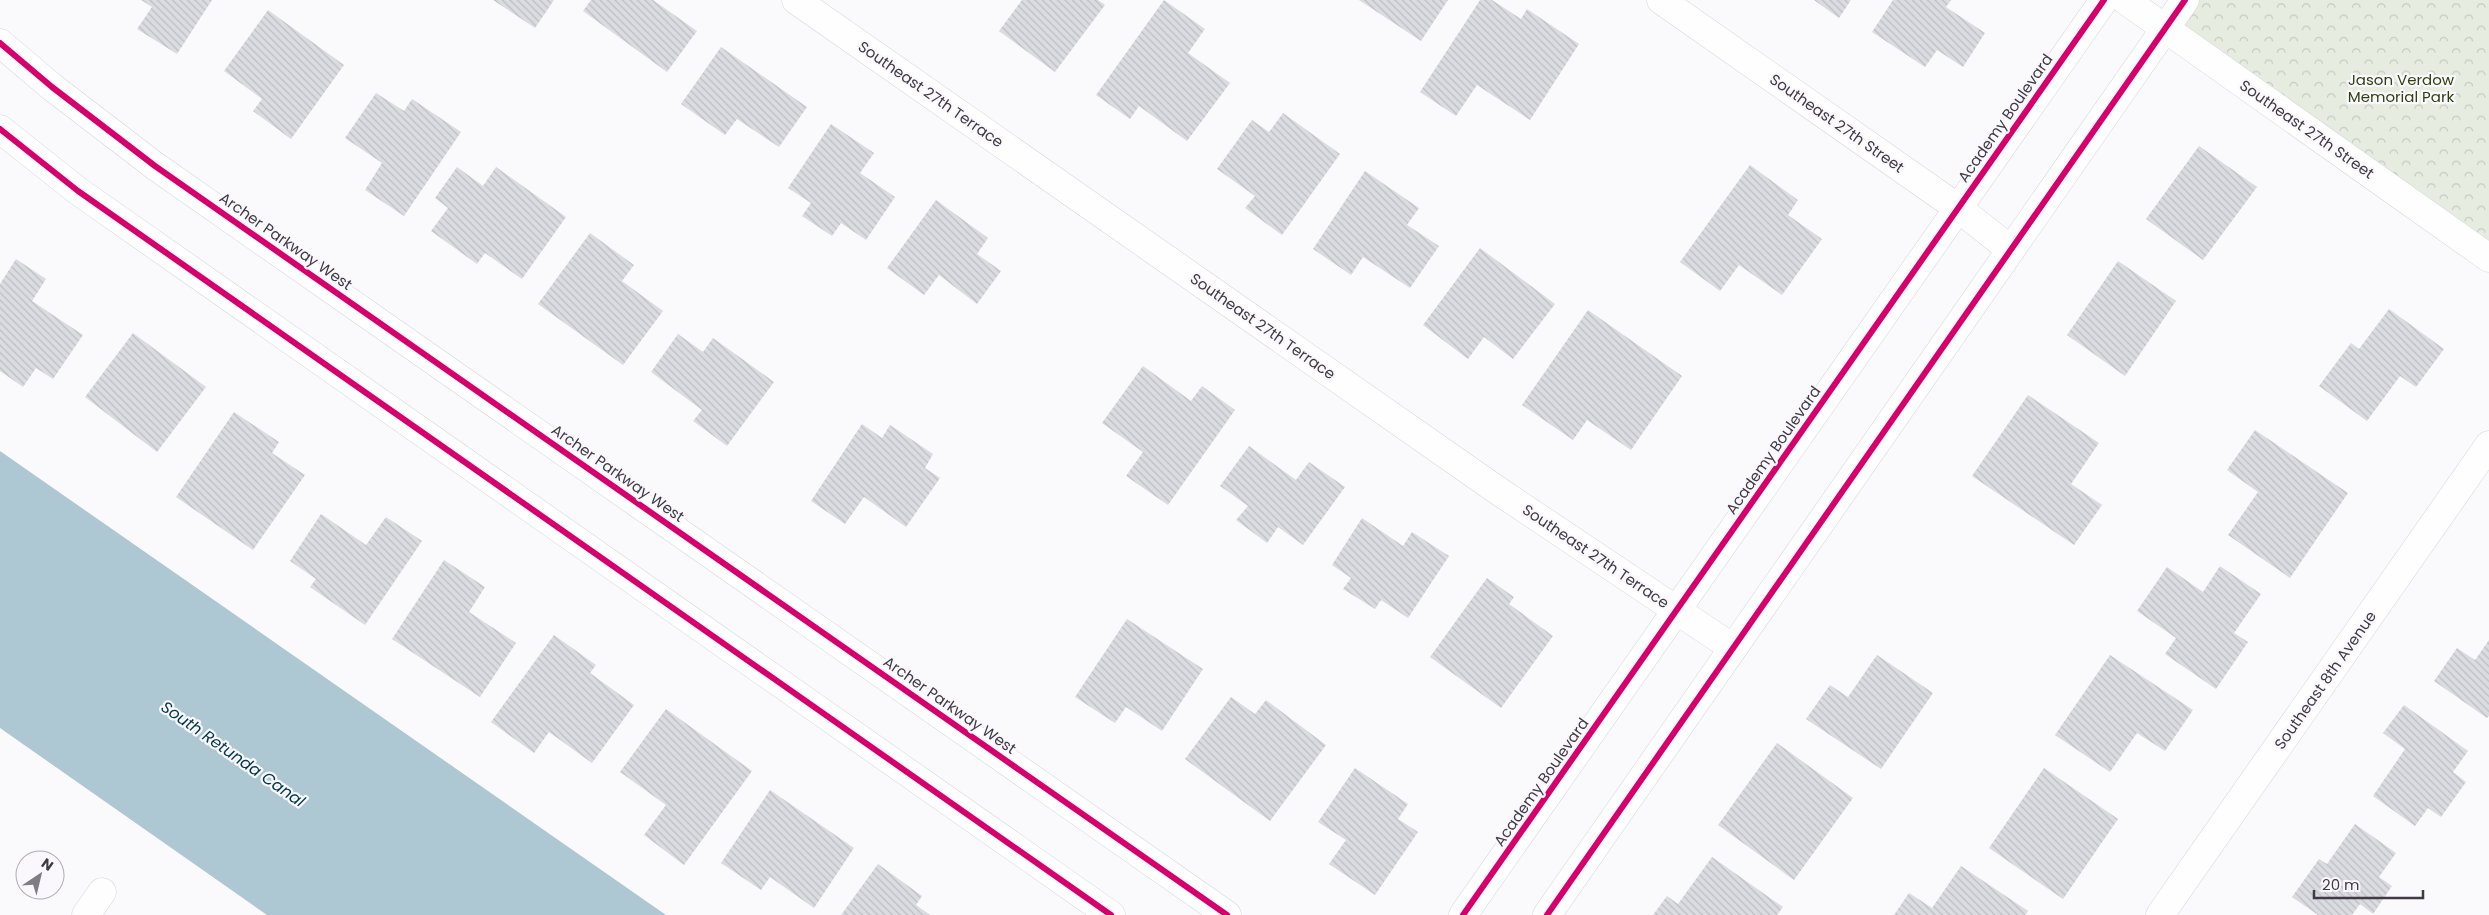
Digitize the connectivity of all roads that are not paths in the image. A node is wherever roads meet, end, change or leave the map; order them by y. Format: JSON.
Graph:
{"nodes":[{"id":1,"x":796,"y":0,"type":"edge"},
{"id":2,"x":1661,"y":0,"type":"edge"},
{"id":3,"x":2104,"y":0,"type":"edge"},
{"id":4,"x":2125,"y":0,"type":"edge"},
{"id":5,"x":2185,"y":0,"type":"edge"},
{"id":6,"x":2165,"y":29,"type":"junction"},
{"id":7,"x":0,"y":43,"type":"edge"},
{"id":8,"x":0,"y":129,"type":"edge"},
{"id":9,"x":1958,"y":208,"type":"junction"},
{"id":10,"x":2011,"y":250,"type":"junction"},
{"id":11,"x":2489,"y":258,"type":"edge"},
{"id":12,"x":2489,"y":445,"type":"edge"},
{"id":13,"x":1676,"y":610,"type":"junction"},
{"id":14,"x":1733,"y":648,"type":"junction"},
{"id":15,"x":102,"y":892,"type":"dead end"},
{"id":16,"x":86,"y":915,"type":"edge"},
{"id":17,"x":1111,"y":915,"type":"edge"},
{"id":18,"x":1227,"y":915,"type":"edge"},
{"id":19,"x":1463,"y":915,"type":"edge"},
{"id":20,"x":1547,"y":915,"type":"edge"},
{"id":21,"x":2160,"y":915,"type":"edge"}],
"edges":[{"from":1,"to":13,"type":"street","name":"Southeast 27th Terrace"},
{"from":2,"to":9,"type":"street","name":"Southeast 27th Street"},
{"from":3,"to":9,"type":"street","name":"Academy Boulevard"},
{"from":4,"to":6,"type":"street","name":"Southeast 27th Street"},
{"from":5,"to":6,"type":"street"},
{"from":6,"to":10,"type":"street"},
{"from":6,"to":11,"type":"street","name":"Southeast 27th Street"},
{"from":7,"to":18,"type":"street","name":"Archer Parkway West"},
{"from":8,"to":17,"type":"street"},
{"from":9,"to":10,"type":"street","name":"Southeast 27th Street"},
{"from":9,"to":13,"type":"street","name":"Academy Boulevard"},
{"from":10,"to":14,"type":"street"},
{"from":12,"to":21,"type":"street","name":"Southeast 8th Avenue"},
{"from":13,"to":14,"type":"street","name":"Southeast 27th Terrace"},
{"from":13,"to":19,"type":"street","name":"Academy Boulevard"},
{"from":14,"to":20,"type":"street"},
{"from":15,"to":16,"type":"street"}]}
